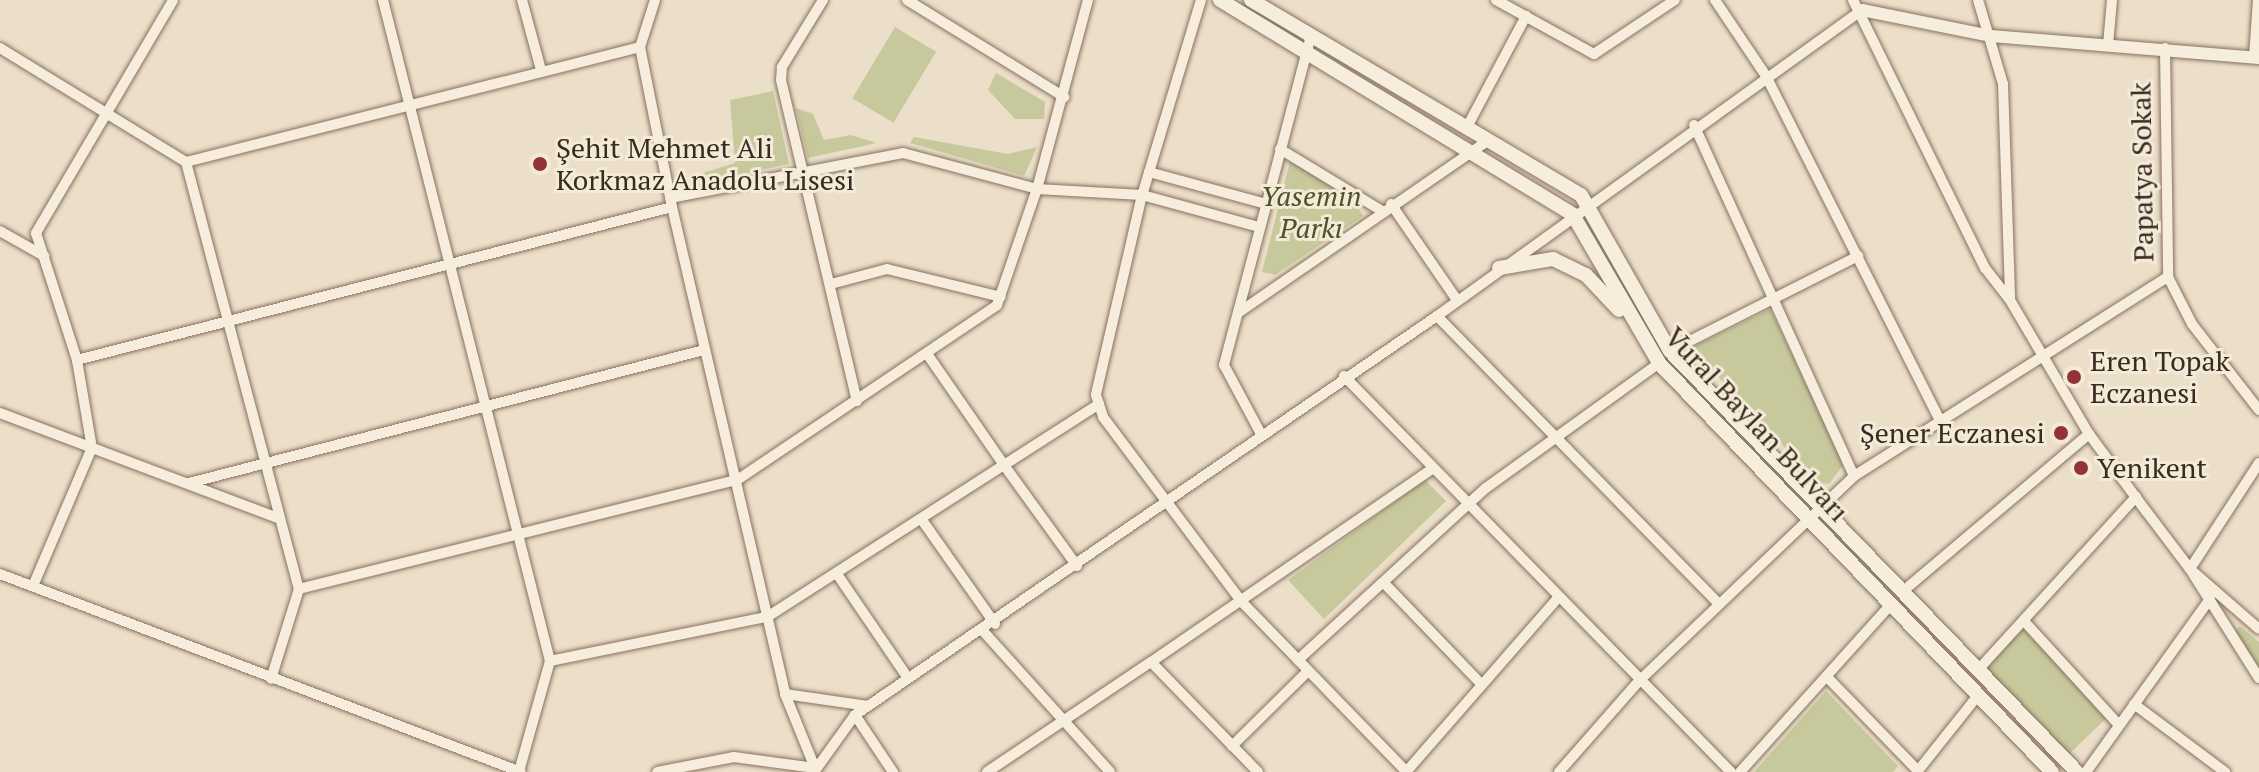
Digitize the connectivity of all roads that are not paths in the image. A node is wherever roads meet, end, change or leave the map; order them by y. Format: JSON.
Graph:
{"nodes":[{"id":1,"x":173,"y":0,"type":"edge"},
{"id":2,"x":383,"y":0,"type":"edge"},
{"id":3,"x":522,"y":0,"type":"edge"},
{"id":4,"x":655,"y":0,"type":"edge"},
{"id":5,"x":823,"y":0,"type":"edge"},
{"id":6,"x":907,"y":0,"type":"edge"},
{"id":7,"x":1088,"y":0,"type":"edge"},
{"id":8,"x":1201,"y":0,"type":"edge"},
{"id":9,"x":1222,"y":0,"type":"edge"},
{"id":10,"x":1251,"y":0,"type":"edge"},
{"id":11,"x":1496,"y":0,"type":"edge"},
{"id":12,"x":1675,"y":0,"type":"edge"},
{"id":13,"x":1715,"y":0,"type":"edge"},
{"id":14,"x":1978,"y":0,"type":"edge"},
{"id":15,"x":2112,"y":0,"type":"edge"},
{"id":16,"x":2258,"y":0,"type":"edge"},
{"id":17,"x":1657,"y":5,"type":"edge"},
{"id":18,"x":1857,"y":5,"type":"edge"},
{"id":19,"x":1526,"y":16,"type":"junction"},
{"id":20,"x":1311,"y":35,"type":"junction"},
{"id":21,"x":1991,"y":36,"type":"junction"},
{"id":22,"x":2108,"y":45,"type":"junction"},
{"id":23,"x":640,"y":47,"type":"junction"},
{"id":24,"x":0,"y":48,"type":"edge"},
{"id":25,"x":2165,"y":48,"type":"junction"},
{"id":26,"x":1307,"y":51,"type":"junction"},
{"id":27,"x":2256,"y":58,"type":"edge"},
{"id":28,"x":541,"y":70,"type":"junction"},
{"id":29,"x":1766,"y":76,"type":"junction"},
{"id":30,"x":1064,"y":97,"type":"junction"},
{"id":31,"x":413,"y":104,"type":"junction"},
{"id":32,"x":107,"y":113,"type":"junction"},
{"id":33,"x":1694,"y":125,"type":"junction"},
{"id":34,"x":1467,"y":127,"type":"junction"},
{"id":35,"x":1489,"y":140,"type":"junction"},
{"id":36,"x":1280,"y":149,"type":"junction"},
{"id":37,"x":1471,"y":152,"type":"junction"},
{"id":38,"x":186,"y":162,"type":"junction"},
{"id":39,"x":801,"y":169,"type":"junction"},
{"id":40,"x":1149,"y":172,"type":"junction"},
{"id":41,"x":1037,"y":189,"type":"junction"},
{"id":42,"x":1142,"y":195,"type":"junction"},
{"id":43,"x":671,"y":203,"type":"junction"},
{"id":44,"x":1266,"y":204,"type":"junction"},
{"id":45,"x":1590,"y":204,"type":"junction"},
{"id":46,"x":1387,"y":208,"type":"junction"},
{"id":47,"x":1573,"y":215,"type":"junction"},
{"id":48,"x":1259,"y":227,"type":"junction"},
{"id":49,"x":0,"y":231,"type":"edge"},
{"id":50,"x":44,"y":256,"type":"junction"},
{"id":51,"x":1858,"y":256,"type":"junction"},
{"id":52,"x":452,"y":265,"type":"junction"},
{"id":53,"x":1499,"y":268,"type":"junction"},
{"id":54,"x":2168,"y":277,"type":"junction"},
{"id":55,"x":831,"y":284,"type":"junction"},
{"id":56,"x":1001,"y":297,"type":"junction"},
{"id":57,"x":1770,"y":298,"type":"junction"},
{"id":58,"x":1457,"y":300,"type":"junction"},
{"id":59,"x":2010,"y":300,"type":"junction"},
{"id":60,"x":1238,"y":313,"type":"junction"},
{"id":61,"x":1437,"y":316,"type":"junction"},
{"id":62,"x":228,"y":322,"type":"junction"},
{"id":63,"x":1633,"y":326,"type":"junction"},
{"id":64,"x":704,"y":350,"type":"junction"},
{"id":65,"x":1670,"y":351,"type":"junction"},
{"id":66,"x":927,"y":354,"type":"junction"},
{"id":67,"x":2041,"y":355,"type":"junction"},
{"id":68,"x":77,"y":360,"type":"junction"},
{"id":69,"x":1659,"y":363,"type":"junction"},
{"id":70,"x":1344,"y":376,"type":"junction"},
{"id":71,"x":857,"y":401,"type":"junction"},
{"id":72,"x":1099,"y":404,"type":"junction"},
{"id":73,"x":487,"y":408,"type":"junction"},
{"id":74,"x":2259,"y":410,"type":"edge"},
{"id":75,"x":0,"y":413,"type":"edge"},
{"id":76,"x":1939,"y":419,"type":"junction"},
{"id":77,"x":1261,"y":434,"type":"junction"},
{"id":78,"x":2089,"y":434,"type":"junction"},
{"id":79,"x":1554,"y":440,"type":"junction"},
{"id":80,"x":92,"y":448,"type":"junction"},
{"id":81,"x":2259,"y":463,"type":"edge"},
{"id":82,"x":264,"y":464,"type":"junction"},
{"id":83,"x":1004,"y":465,"type":"junction"},
{"id":84,"x":1432,"y":469,"type":"junction"},
{"id":85,"x":1854,"y":476,"type":"junction"},
{"id":86,"x":737,"y":480,"type":"junction"},
{"id":87,"x":189,"y":483,"type":"junction"},
{"id":88,"x":2136,"y":497,"type":"junction"},
{"id":89,"x":1168,"y":504,"type":"junction"},
{"id":90,"x":1467,"y":505,"type":"junction"},
{"id":91,"x":1819,"y":505,"type":"junction"},
{"id":92,"x":1808,"y":517,"type":"junction"},
{"id":93,"x":280,"y":519,"type":"junction"},
{"id":94,"x":922,"y":520,"type":"junction"},
{"id":95,"x":521,"y":529,"type":"junction"},
{"id":96,"x":1077,"y":566,"type":"junction"},
{"id":97,"x":2190,"y":569,"type":"junction"},
{"id":98,"x":0,"y":574,"type":"edge"},
{"id":99,"x":837,"y":574,"type":"junction"},
{"id":100,"x":1384,"y":583,"type":"junction"},
{"id":101,"x":33,"y":586,"type":"junction"},
{"id":102,"x":299,"y":589,"type":"junction"},
{"id":103,"x":1558,"y":598,"type":"junction"},
{"id":104,"x":1897,"y":598,"type":"junction"},
{"id":105,"x":2210,"y":599,"type":"junction"},
{"id":106,"x":1242,"y":602,"type":"junction"},
{"id":107,"x":1718,"y":603,"type":"junction"},
{"id":108,"x":767,"y":617,"type":"junction"},
{"id":109,"x":2024,"y":621,"type":"junction"},
{"id":110,"x":995,"y":624,"type":"junction"},
{"id":111,"x":2259,"y":629,"type":"edge"},
{"id":112,"x":984,"y":632,"type":"junction"},
{"id":113,"x":1298,"y":660,"type":"junction"},
{"id":114,"x":550,"y":661,"type":"junction"},
{"id":115,"x":1151,"y":662,"type":"junction"},
{"id":116,"x":1308,"y":671,"type":"junction"},
{"id":117,"x":1977,"y":671,"type":"junction"},
{"id":118,"x":1827,"y":677,"type":"junction"},
{"id":119,"x":908,"y":678,"type":"junction"},
{"id":120,"x":2259,"y":678,"type":"edge"},
{"id":121,"x":271,"y":679,"type":"junction"},
{"id":122,"x":1639,"y":681,"type":"junction"},
{"id":123,"x":1482,"y":685,"type":"junction"},
{"id":124,"x":785,"y":694,"type":"junction"},
{"id":125,"x":1979,"y":694,"type":"junction"},
{"id":126,"x":2134,"y":704,"type":"junction"},
{"id":127,"x":868,"y":706,"type":"junction"},
{"id":128,"x":855,"y":715,"type":"junction"},
{"id":129,"x":1060,"y":721,"type":"junction"},
{"id":130,"x":2119,"y":725,"type":"junction"},
{"id":131,"x":1232,"y":746,"type":"junction"},
{"id":132,"x":814,"y":770,"type":"edge"},
{"id":133,"x":520,"y":772,"type":"edge"},
{"id":134,"x":657,"y":772,"type":"edge"},
{"id":135,"x":893,"y":772,"type":"edge"},
{"id":136,"x":987,"y":772,"type":"edge"},
{"id":137,"x":1110,"y":772,"type":"edge"},
{"id":138,"x":1258,"y":772,"type":"edge"},
{"id":139,"x":1407,"y":772,"type":"edge"},
{"id":140,"x":1559,"y":772,"type":"edge"},
{"id":141,"x":1731,"y":772,"type":"edge"},
{"id":142,"x":1740,"y":772,"type":"edge"},
{"id":143,"x":1917,"y":772,"type":"edge"},
{"id":144,"x":2052,"y":772,"type":"edge"},
{"id":145,"x":2077,"y":772,"type":"edge"},
{"id":146,"x":2086,"y":772,"type":"edge"},
{"id":147,"x":2225,"y":772,"type":"edge"}],
"edges":[{"from":1,"to":32,"type":"street"},
{"from":2,"to":31,"type":"street"},
{"from":3,"to":28,"type":"street"},
{"from":4,"to":23,"type":"street"},
{"from":5,"to":39,"type":"street"},
{"from":6,"to":30,"type":"street"},
{"from":7,"to":30,"type":"street"},
{"from":8,"to":40,"type":"street"},
{"from":9,"to":26,"type":"main road","name":"Vural Baylan Bulvarı"},
{"from":10,"to":20,"type":"main road","name":"Vural Baylan Bulvarı"},
{"from":11,"to":19,"type":"street"},
{"from":12,"to":17,"type":"street"},
{"from":13,"to":29,"type":"street"},
{"from":14,"to":21,"type":"street"},
{"from":15,"to":22,"type":"street"},
{"from":16,"to":27,"type":"street"},
{"from":17,"to":19,"type":"street"},
{"from":18,"to":21,"type":"street"},
{"from":18,"to":29,"type":"street"},
{"from":18,"to":59,"type":"street"},
{"from":19,"to":34,"type":"street"},
{"from":20,"to":26,"type":"street"},
{"from":20,"to":34,"type":"main road","name":"Vural Baylan Bulvarı"},
{"from":21,"to":22,"type":"street"},
{"from":21,"to":59,"type":"street"},
{"from":22,"to":25,"type":"street"},
{"from":23,"to":28,"type":"street"},
{"from":23,"to":43,"type":"street"},
{"from":24,"to":32,"type":"street"},
{"from":25,"to":27,"type":"street"},
{"from":25,"to":54,"type":"street","name":"Papatya Sokak"},
{"from":26,"to":36,"type":"street"},
{"from":26,"to":37,"type":"main road","name":"Vural Baylan Bulvarı"},
{"from":28,"to":31,"type":"street"},
{"from":29,"to":33,"type":"street"},
{"from":29,"to":51,"type":"street"},
{"from":30,"to":41,"type":"street"},
{"from":31,"to":38,"type":"street"},
{"from":31,"to":52,"type":"street"},
{"from":32,"to":38,"type":"street"},
{"from":32,"to":50,"type":"street"},
{"from":33,"to":45,"type":"street"},
{"from":33,"to":57,"type":"street"},
{"from":34,"to":35,"type":"main road","name":"Vural Baylan Bulvarı"},
{"from":35,"to":37,"type":"street"},
{"from":35,"to":45,"type":"main road","name":"Vural Baylan Bulvarı"},
{"from":36,"to":44,"type":"street"},
{"from":36,"to":46,"type":"street"},
{"from":37,"to":46,"type":"street"},
{"from":37,"to":47,"type":"main road","name":"Vural Baylan Bulvarı"},
{"from":38,"to":62,"type":"street"},
{"from":39,"to":41,"type":"street"},
{"from":39,"to":43,"type":"street"},
{"from":39,"to":55,"type":"street"},
{"from":40,"to":42,"type":"street"},
{"from":40,"to":44,"type":"street"},
{"from":41,"to":42,"type":"street"},
{"from":41,"to":56,"type":"street"},
{"from":42,"to":48,"type":"street"},
{"from":42,"to":72,"type":"street"},
{"from":43,"to":52,"type":"street"},
{"from":43,"to":64,"type":"street"},
{"from":44,"to":48,"type":"street"},
{"from":45,"to":47,"type":"street"},
{"from":45,"to":65,"type":"main road","name":"Vural Baylan Bulvarı"},
{"from":46,"to":58,"type":"street"},
{"from":46,"to":60,"type":"street"},
{"from":47,"to":53,"type":"street"},
{"from":47,"to":63,"type":"main road","name":"Vural Baylan Bulvarı"},
{"from":48,"to":60,"type":"street"},
{"from":49,"to":50,"type":"street"},
{"from":50,"to":68,"type":"street"},
{"from":51,"to":57,"type":"street"},
{"from":51,"to":76,"type":"street"},
{"from":52,"to":62,"type":"street"},
{"from":52,"to":73,"type":"street"},
{"from":53,"to":58,"type":"street"},
{"from":53,"to":63,"type":"main road"},
{"from":54,"to":67,"type":"street"},
{"from":54,"to":74,"type":"street","name":"Papatya Sokak"},
{"from":55,"to":56,"type":"street"},
{"from":55,"to":71,"type":"street"},
{"from":56,"to":66,"type":"street"},
{"from":57,"to":65,"type":"street"},
{"from":57,"to":85,"type":"street"},
{"from":58,"to":61,"type":"street"},
{"from":59,"to":67,"type":"street"},
{"from":60,"to":77,"type":"street"},
{"from":61,"to":70,"type":"street"},
{"from":61,"to":79,"type":"street"},
{"from":62,"to":68,"type":"street"},
{"from":62,"to":82,"type":"street"},
{"from":63,"to":69,"type":"main road","name":"Vural Baylan Bulvarı"},
{"from":64,"to":73,"type":"street"},
{"from":64,"to":86,"type":"street"},
{"from":65,"to":91,"type":"main road","name":"Vural Baylan Bulvarı"},
{"from":66,"to":71,"type":"street"},
{"from":66,"to":83,"type":"street"},
{"from":67,"to":76,"type":"street"},
{"from":67,"to":78,"type":"street"},
{"from":68,"to":80,"type":"street"},
{"from":69,"to":79,"type":"street"},
{"from":69,"to":92,"type":"main road","name":"Vural Baylan Bulvarı"},
{"from":70,"to":77,"type":"street"},
{"from":70,"to":84,"type":"street"},
{"from":71,"to":86,"type":"street"},
{"from":72,"to":83,"type":"street"},
{"from":72,"to":89,"type":"street"},
{"from":73,"to":82,"type":"street"},
{"from":73,"to":95,"type":"street"},
{"from":75,"to":80,"type":"street"},
{"from":76,"to":85,"type":"street"},
{"from":77,"to":89,"type":"street"},
{"from":78,"to":88,"type":"street"},
{"from":78,"to":104,"type":"street"},
{"from":79,"to":90,"type":"street"},
{"from":79,"to":107,"type":"street"},
{"from":80,"to":87,"type":"street"},
{"from":80,"to":101,"type":"street"},
{"from":81,"to":97,"type":"street"},
{"from":82,"to":87,"type":"street"},
{"from":82,"to":93,"type":"street"},
{"from":83,"to":94,"type":"street"},
{"from":83,"to":96,"type":"street"},
{"from":84,"to":90,"type":"street"},
{"from":84,"to":106,"type":"street"},
{"from":85,"to":91,"type":"street"},
{"from":86,"to":95,"type":"street"},
{"from":86,"to":108,"type":"street"},
{"from":87,"to":93,"type":"street"},
{"from":88,"to":97,"type":"street"},
{"from":88,"to":109,"type":"street"},
{"from":89,"to":96,"type":"street"},
{"from":89,"to":106,"type":"street"},
{"from":90,"to":100,"type":"street"},
{"from":90,"to":103,"type":"street"},
{"from":91,"to":92,"type":"street"},
{"from":91,"to":104,"type":"main road","name":"Vural Baylan Bulvarı"},
{"from":92,"to":104,"type":"main road","name":"Vural Baylan Bulvarı"},
{"from":92,"to":107,"type":"street"},
{"from":93,"to":102,"type":"street"},
{"from":94,"to":99,"type":"street"},
{"from":94,"to":110,"type":"street"},
{"from":95,"to":102,"type":"street"},
{"from":95,"to":114,"type":"street"},
{"from":96,"to":110,"type":"street"},
{"from":97,"to":105,"type":"street"},
{"from":97,"to":111,"type":"street"},
{"from":98,"to":101,"type":"street"},
{"from":99,"to":108,"type":"street"},
{"from":99,"to":119,"type":"street"},
{"from":100,"to":113,"type":"street"},
{"from":100,"to":123,"type":"street"},
{"from":101,"to":121,"type":"street"},
{"from":102,"to":121,"type":"street"},
{"from":103,"to":122,"type":"street"},
{"from":103,"to":123,"type":"street"},
{"from":104,"to":117,"type":"main road","name":"Vural Baylan Bulvarı"},
{"from":104,"to":118,"type":"street"},
{"from":104,"to":125,"type":"main road","name":"Vural Baylan Bulvarı"},
{"from":105,"to":120,"type":"street"},
{"from":105,"to":126,"type":"street"},
{"from":106,"to":113,"type":"street"},
{"from":106,"to":115,"type":"street"},
{"from":107,"to":122,"type":"street"},
{"from":108,"to":114,"type":"street"},
{"from":108,"to":124,"type":"street"},
{"from":109,"to":117,"type":"street"},
{"from":109,"to":130,"type":"street"},
{"from":110,"to":112,"type":"street"},
{"from":112,"to":119,"type":"street"},
{"from":112,"to":129,"type":"street"},
{"from":113,"to":116,"type":"street"},
{"from":114,"to":133,"type":"street"},
{"from":115,"to":129,"type":"street"},
{"from":115,"to":131,"type":"street"},
{"from":116,"to":131,"type":"street"},
{"from":116,"to":139,"type":"street"},
{"from":117,"to":145,"type":"main road","name":"Vural Baylan Bulvarı"},
{"from":118,"to":142,"type":"street"},
{"from":118,"to":143,"type":"street"},
{"from":119,"to":127,"type":"street"},
{"from":121,"to":133,"type":"street"},
{"from":122,"to":140,"type":"street"},
{"from":122,"to":141,"type":"street"},
{"from":123,"to":139,"type":"street"},
{"from":124,"to":127,"type":"street"},
{"from":124,"to":132,"type":"street"},
{"from":125,"to":143,"type":"street"},
{"from":125,"to":144,"type":"main road","name":"Vural Baylan Bulvarı"},
{"from":126,"to":130,"type":"street"},
{"from":126,"to":147,"type":"street"},
{"from":127,"to":128,"type":"street"},
{"from":128,"to":132,"type":"street"},
{"from":128,"to":135,"type":"street"},
{"from":129,"to":136,"type":"street"},
{"from":129,"to":137,"type":"street"},
{"from":130,"to":146,"type":"street"},
{"from":131,"to":138,"type":"street"},
{"from":132,"to":134,"type":"street"}]}
